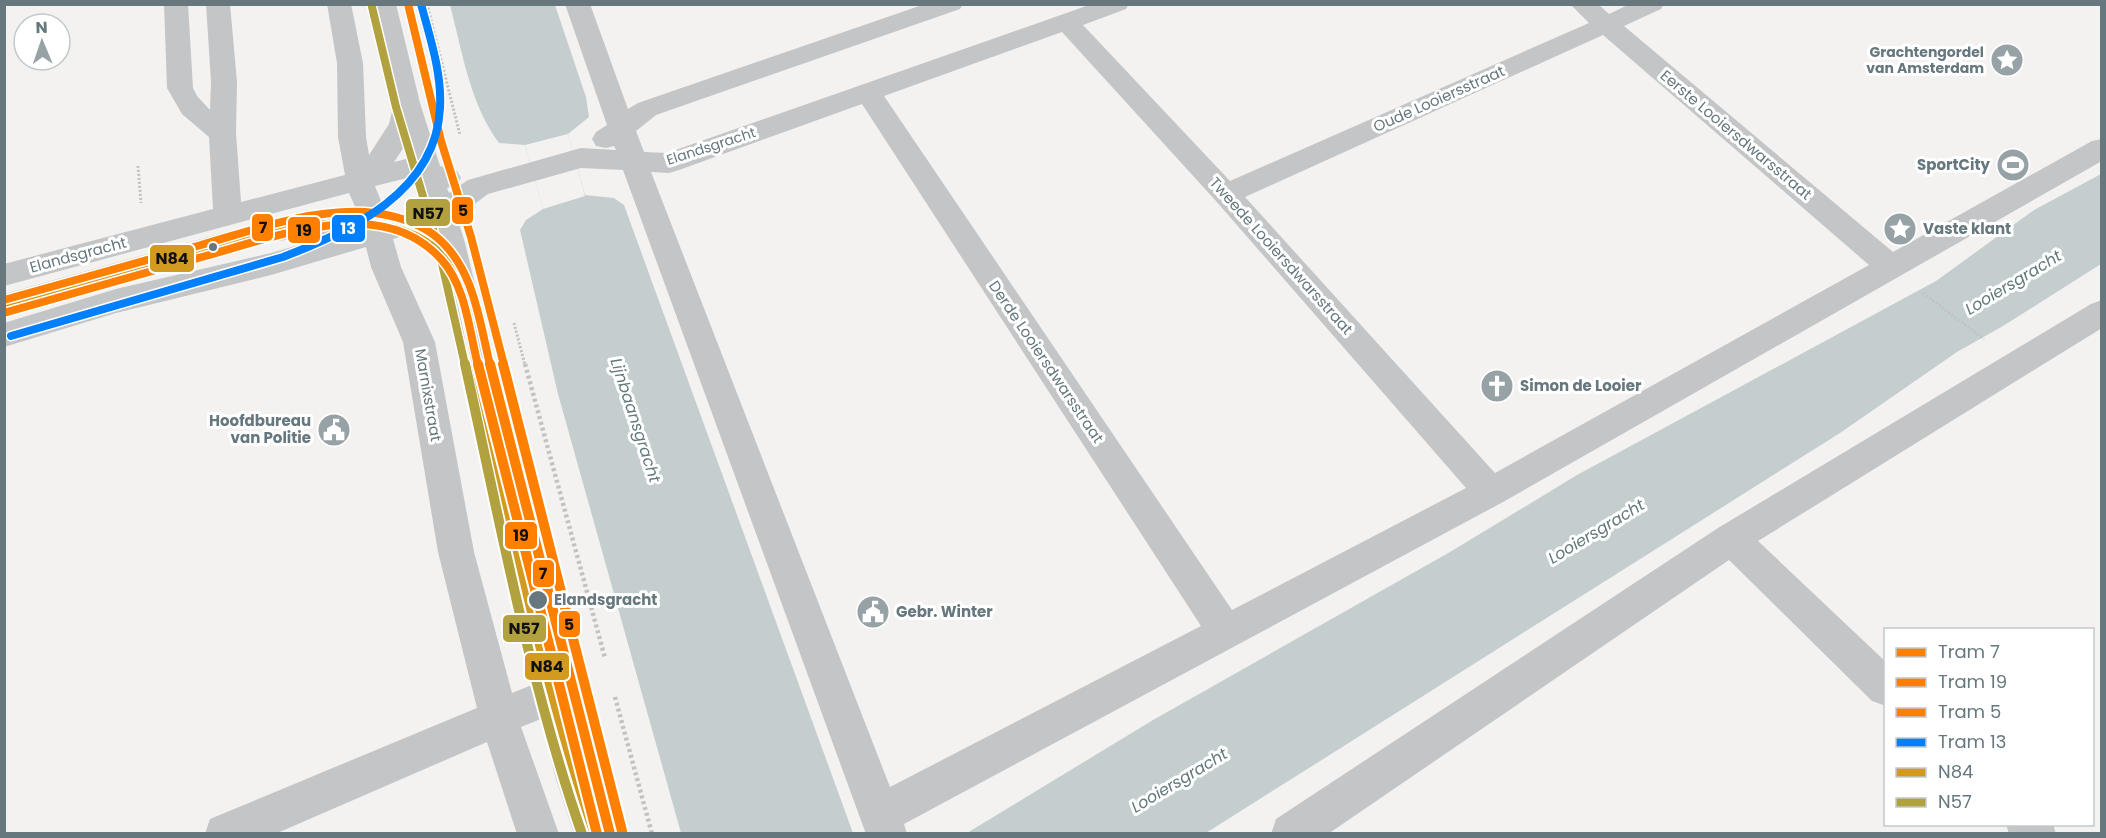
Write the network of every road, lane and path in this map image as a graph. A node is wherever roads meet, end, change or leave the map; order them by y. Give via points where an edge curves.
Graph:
1 (176, 4) edge
2 (218, 4) edge
3 (339, 4) edge
4 (384, 4) edge
5 (427, 4) edge
6 (577, 4) edge
7 (951, 4) edge
8 (1117, 4) edge
9 (1582, 4) edge
10 (1653, 4) edge
11 (1067, 22) junction
12 (1605, 24) junction
13 (868, 93) junction
14 (407, 103) junction
15 (622, 127) junction
16 (222, 133) junction
17 (2102, 148) edge
18 (581, 158) junction
19 (634, 162) junction
20 (138, 166) dead end
21 (429, 174) junction
22 (361, 181) junction
23 (478, 187) junction
24 (1226, 194) junction
25 (141, 210) dead end
26 (442, 213) junction
27 (228, 214) junction
28 (381, 228) junction
29 (269, 231) junction
30 (1890, 266) junction
31 (455, 273) junction
32 (4, 275) edge
33 (1916, 288) dead end
34 (4, 306) edge
35 (2102, 312) edge
36 (513, 320) dead end
37 (4, 335) edge
38 (1990, 344) dead end
39 (1491, 492) junction
40 (1731, 539) junction
41 (1225, 631) junction
42 (606, 663) dead end
43 (612, 685) dead end
44 (1884, 686) edge
45 (563, 691) junction
46 (499, 719) junction
47 (883, 824) edge
48 (225, 834) edge
49 (538, 834) edge
50 (595, 834) edge
51 (652, 834) edge
52 (1291, 834) edge

1 - 16 street via 184,100
2 - 16 street via 224,82
3 - 22 street, Marnixstraat via 350,63 352,137
4 - 14 street
5 - 23 path via 462,141
6 - 15 street
7 - 15 street via 647,109
8 - 11 street, Elandsgracht
9 - 12 street, Eerste Looiersdwarsstraat
10 - 12 street, Oude Looiersstraat
11 - 13 street, Elandsgracht
11 - 24 street, Tweede Looiersdwarsstraat
12 - 24 street, Oude Looiersstraat
12 - 30 street, Eerste Looiersdwarsstraat
13 - 19 street, Elandsgracht via 669,163
13 - 41 street, Derde Looiersdwarsstraat
14 - 21 street
14 - 22 street, Elandsgracht via 401,127 379,163
15 - 18 street
15 - 19 street
16 - 27 street
17 - 30 street
18 - 19 street, Elandsgracht
18 - 23 street, Elandsgracht
19 - 47 street
20 - 25 path
21 - 22 street, Elandsgracht via 411,167
21 - 23 street, Elandsgracht
21 - 26 street
22 - 27 street, Elandsgracht
22 - 28 street, Marnixstraat
22 - 29 street, Elandsgracht via 330,202
23 - 26 street, Elandsgracht
24 - 39 street, Tweede Looiersdwarsstraat
26 - 28 street, Elandsgracht
26 - 31 street
27 - 32 street, Elandsgracht
28 - 29 street, Elandsgracht via 336,222
28 - 31 street, Elandsgracht via 437,248
28 - 37 street, Elandsgracht via 272,264 117,301
28 - 46 street, Marnixstraat via 386,267 419,342 456,552
29 - 34 street, Elandsgracht
30 - 39 street
31 - 45 street
33 - 38 path
35 - 40 street
36 - 42 path
39 - 41 street
40 - 44 street
40 - 52 street
41 - 47 street
43 - 51 path
45 - 46 street
45 - 50 street via 575,776
46 - 48 street
46 - 49 street, Marnixstraat

